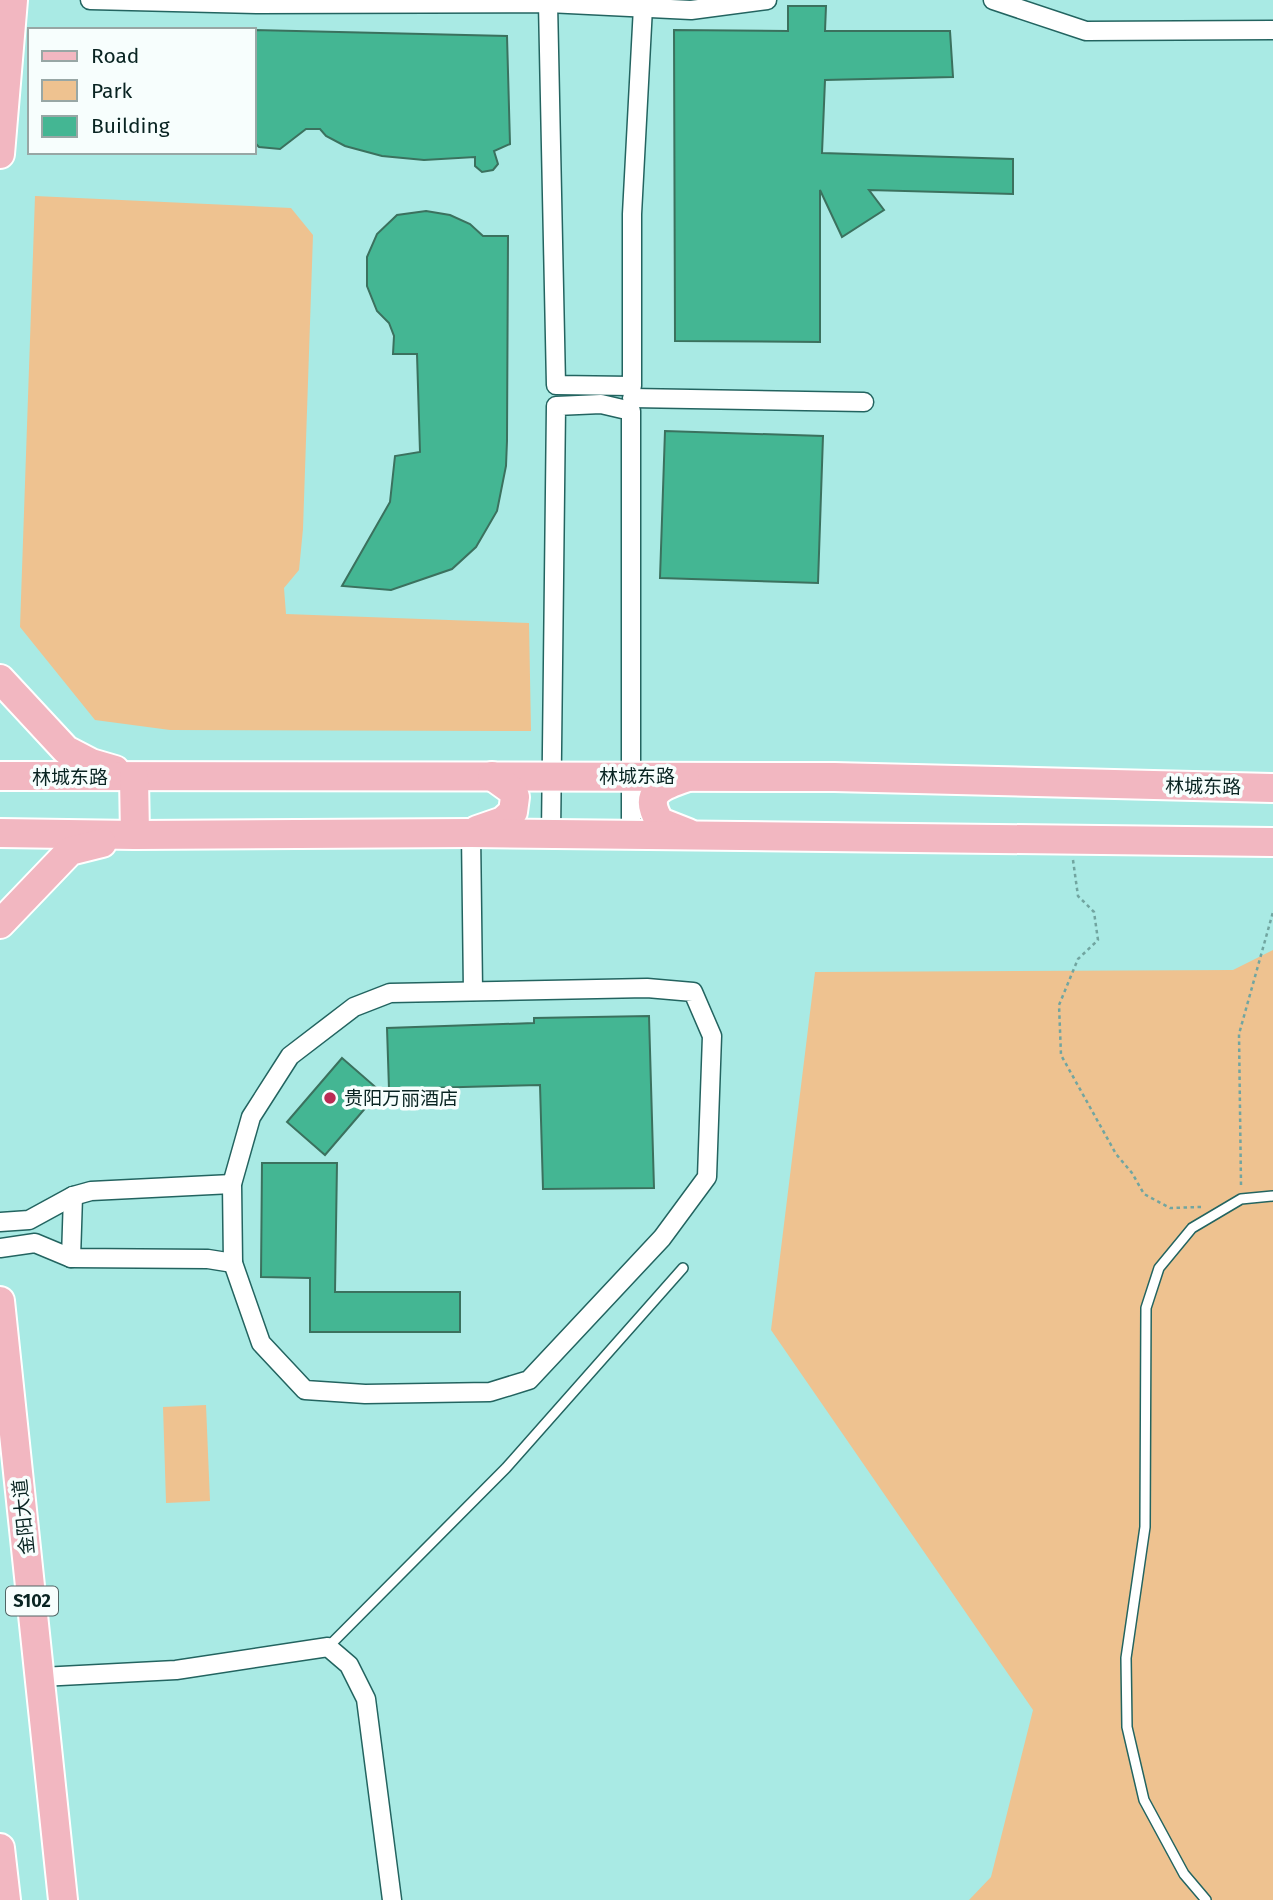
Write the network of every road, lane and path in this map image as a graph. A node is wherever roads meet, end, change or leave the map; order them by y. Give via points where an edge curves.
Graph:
1 (13, 0) edge
2 (90, 0) edge
3 (768, 0) edge
4 (993, 0) edge
5 (548, 3) junction
6 (643, 7) junction
7 (1273, 30) edge
8 (0, 154) edge
9 (556, 385) junction
10 (631, 398) junction
11 (864, 402) dead end
12 (556, 406) junction
13 (0, 679) edge
14 (0, 776) edge
15 (492, 776) junction
16 (550, 776) junction
17 (633, 776) junction
18 (134, 777) junction
19 (687, 777) junction
20 (1273, 788) edge
21 (0, 832) edge
22 (471, 833) junction
23 (135, 835) junction
24 (551, 835) junction
25 (631, 835) junction
26 (694, 836) junction
27 (1071, 840) junction
28 (1273, 842) edge
29 (1273, 912) edge
30 (0, 924) edge
31 (473, 991) junction
32 (232, 1184) junction
33 (73, 1196) junction
34 (1273, 1196) edge
35 (1241, 1199) junction
36 (1229, 1206) junction
37 (0, 1222) edge
38 (0, 1248) edge
39 (71, 1258) junction
40 (233, 1263) junction
41 (683, 1268) dead end
42 (0, 1301) edge
43 (328, 1647) junction
44 (41, 1677) junction
45 (63, 1900) edge
46 (392, 1900) edge
47 (1206, 1900) edge

1 - 8 main road
2 - 5 street
3 - 6 street via 691,10
4 - 7 street via 1086,31
5 - 6 street
5 - 9 street
6 - 10 street via 632,214
9 - 10 street
9 - 12 street
10 - 11 street
10 - 12 street
10 - 17 street
12 - 16 street
13 - 18 main road via 66,750
14 - 18 main road, 林城东路
15 - 16 main road, 林城东路
15 - 18 main road, 林城东路
15 - 22 main road via 513,791 513,812 503,821
16 - 17 main road, 林城东路
16 - 24 street
17 - 19 main road, 林城东路
17 - 25 street
18 - 23 main road
19 - 20 main road, 林城东路
19 - 26 main road via 661,786 652,804 660,822
21 - 23 main road
22 - 23 main road
22 - 24 main road
22 - 31 street
23 - 30 main road via 70,851
24 - 25 main road
25 - 26 main road
26 - 27 main road
27 - 28 main road
27 - 36 path via 1074,884 1078,896 1094,912 1098,940 1078,959 1059,1005 1061,1055 1144,1195 1170,1208
29 - 35 path via 1239,1034
31 - 32 street via 390,993 354,1007 290,1056 251,1117
31 - 40 street via 647,988 693,992 712,1037 707,1177 662,1238 529,1380 490,1392 305,1390 261,1343
32 - 33 street via 91,1191
32 - 40 street
33 - 37 street via 29,1220
33 - 39 street
34 - 35 lane
35 - 36 lane
36 - 47 lane via 1192,1228 1159,1268 1146,1308 1145,1527 1126,1658 1127,1727 1144,1800 1184,1874
38 - 39 street via 34,1243
39 - 40 street
41 - 43 lane via 506,1468
42 - 44 main road, 金阳大道 / S102
43 - 44 street via 176,1670
43 - 46 street via 349,1665 366,1699
44 - 45 main road, 金阳大道 / S102

